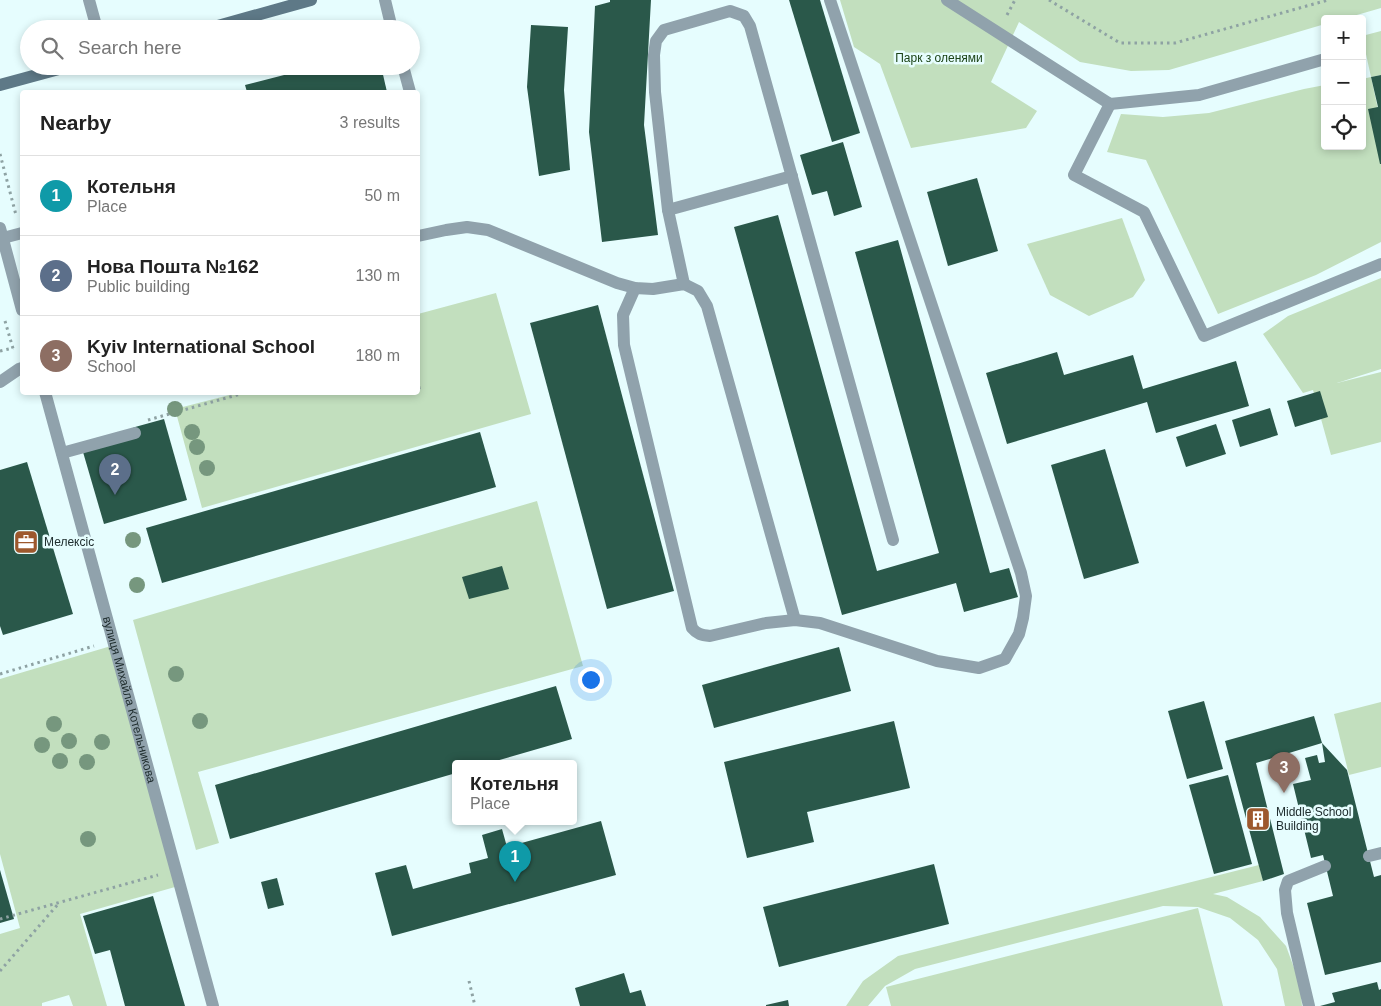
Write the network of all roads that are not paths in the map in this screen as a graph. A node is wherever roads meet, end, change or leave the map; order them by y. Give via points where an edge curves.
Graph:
1 (89, 0) edge
2 (311, 0) edge
3 (385, 0) edge
4 (830, 0) edge
5 (948, 0) edge
6 (94, 20) edge
7 (239, 20) edge
8 (390, 20) edge
9 (1322, 60) edge
10 (37, 75) edge
11 (405, 75) edge
12 (0, 85) edge
13 (409, 90) edge
14 (1110, 104) junction
15 (792, 176) junction
16 (668, 210) junction
17 (1, 233) edge
18 (20, 233) edge
19 (420, 236) edge
20 (1381, 264) edge
21 (684, 284) junction
22 (636, 288) junction
23 (20, 303) edge
24 (20, 370) edge
25 (0, 382) edge
26 (46, 395) edge
27 (135, 433) dead end
28 (62, 453) junction
29 (893, 540) dead end
30 (795, 620) junction
31 (1326, 866) dead end
32 (213, 1006) edge
33 (1309, 1006) edge

1 - 6 street
2 - 7 main road
3 - 8 street
4 - 30 street via 1026,596 1019,634 1004,659 979,668 937,661 820,623
5 - 14 street
9 - 14 street via 1199,95
10 - 12 main road
11 - 13 street
14 - 20 street via 1074,175 1144,212 1204,336
15 - 16 street
15 - 16 street via 750,26 744,16 730,11 664,30 656,41 655,92
15 - 29 street
16 - 21 street
17 - 18 street
17 - 23 street
19 - 22 street via 467,227 488,230
21 - 22 street
21 - 30 street via 698,291 707,306
22 - 30 street via 623,315 624,345 692,628 701,635 710,636
24 - 25 street
26 - 28 street, вулиця Михайла Котельникова
27 - 28 street
28 - 32 street, вулиця Михайла Котельникова
31 - 33 street via 1288,881 1285,890

